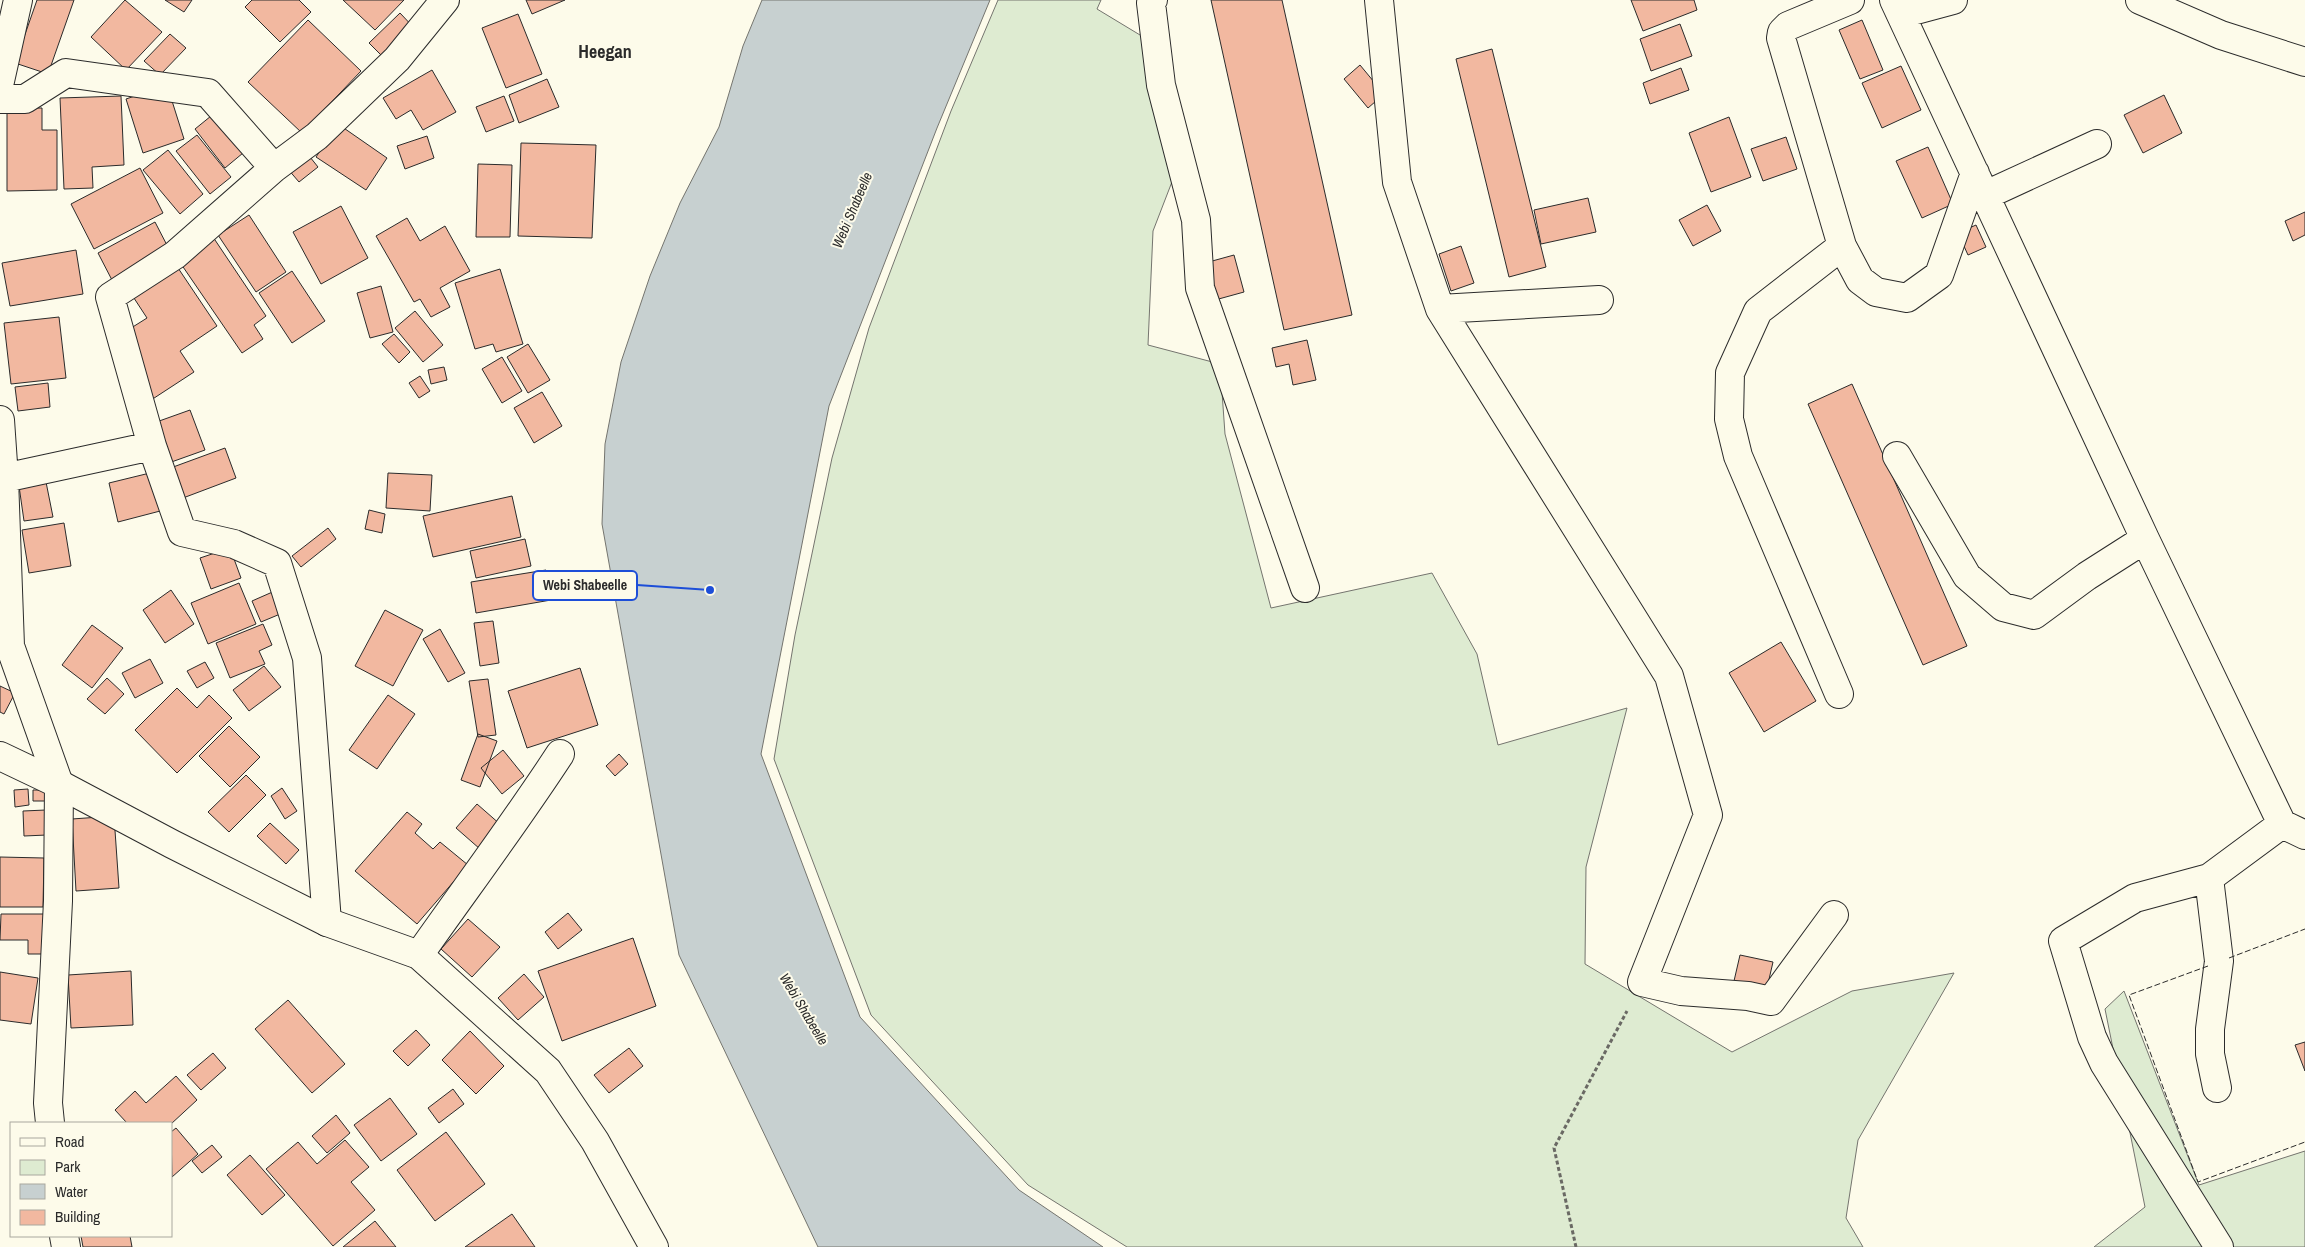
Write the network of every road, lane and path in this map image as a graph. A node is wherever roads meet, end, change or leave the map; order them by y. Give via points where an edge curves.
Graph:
1 (18, 0) edge
2 (444, 0) edge
3 (1152, 0) edge
4 (1379, 0) edge
5 (1850, 0) edge
6 (1953, 0) edge
7 (2140, 0) edge
8 (1898, 7) edge
9 (2305, 62) edge
10 (0, 81) edge
11 (0, 99) edge
12 (2097, 144) dead end
13 (274, 168) junction
14 (1980, 184) junction
15 (1842, 246) junction
16 (1599, 300) dead end
17 (1440, 308) junction
18 (0, 420) edge
19 (152, 446) junction
20 (1897, 456) dead end
21 (4, 478) junction
22 (2145, 539) junction
23 (1305, 588) dead end
24 (1839, 694) dead end
25 (560, 754) dead end
26 (0, 756) edge
27 (59, 784) junction
28 (2294, 829) edge
29 (2208, 878) junction
30 (1834, 915) dead end
31 (327, 922) junction
32 (420, 955) junction
33 (1642, 982) junction
34 (2217, 1088) dead end
35 (50, 1122) edge
36 (654, 1247) edge
37 (1576, 1247) edge
38 (2219, 1247) edge

1 - 10 street
2 - 13 street via 397,59 317,136
3 - 23 street via 1161,85 1196,220 1200,288
4 - 17 street via 1397,182
5 - 15 street via 1788,26 1780,38
6 - 8 street
7 - 9 street via 2221,35
8 - 14 street
11 - 13 street via 25,98 66,73 208,93
12 - 14 street
13 - 19 street via 175,255 110,297
14 - 15 street via 1939,275 1907,298 1876,292 1860,280
14 - 22 street
15 - 24 street via 1758,311 1730,373 1729,419 1738,456
16 - 17 street
17 - 33 street via 1669,676 1708,815
18 - 21 street
19 - 21 street
19 - 31 street via 182,532 234,544 276,563 307,658
20 - 22 street via 1967,576 2003,607 2034,616 2087,576
21 - 27 street via 10,646
22 - 28 street
25 - 32 street
26 - 27 street
27 - 31 street
27 - 35 street
28 - 29 street
29 - 34 street via 2219,961 2210,1029 2210,1054
29 - 38 street via 2135,898 2063,941 2092,1037 2104,1063
30 - 33 street via 1771,1001 1680,991
31 - 32 street
32 - 36 street via 548,1071 595,1141
33 - 37 path via 1554,1148

